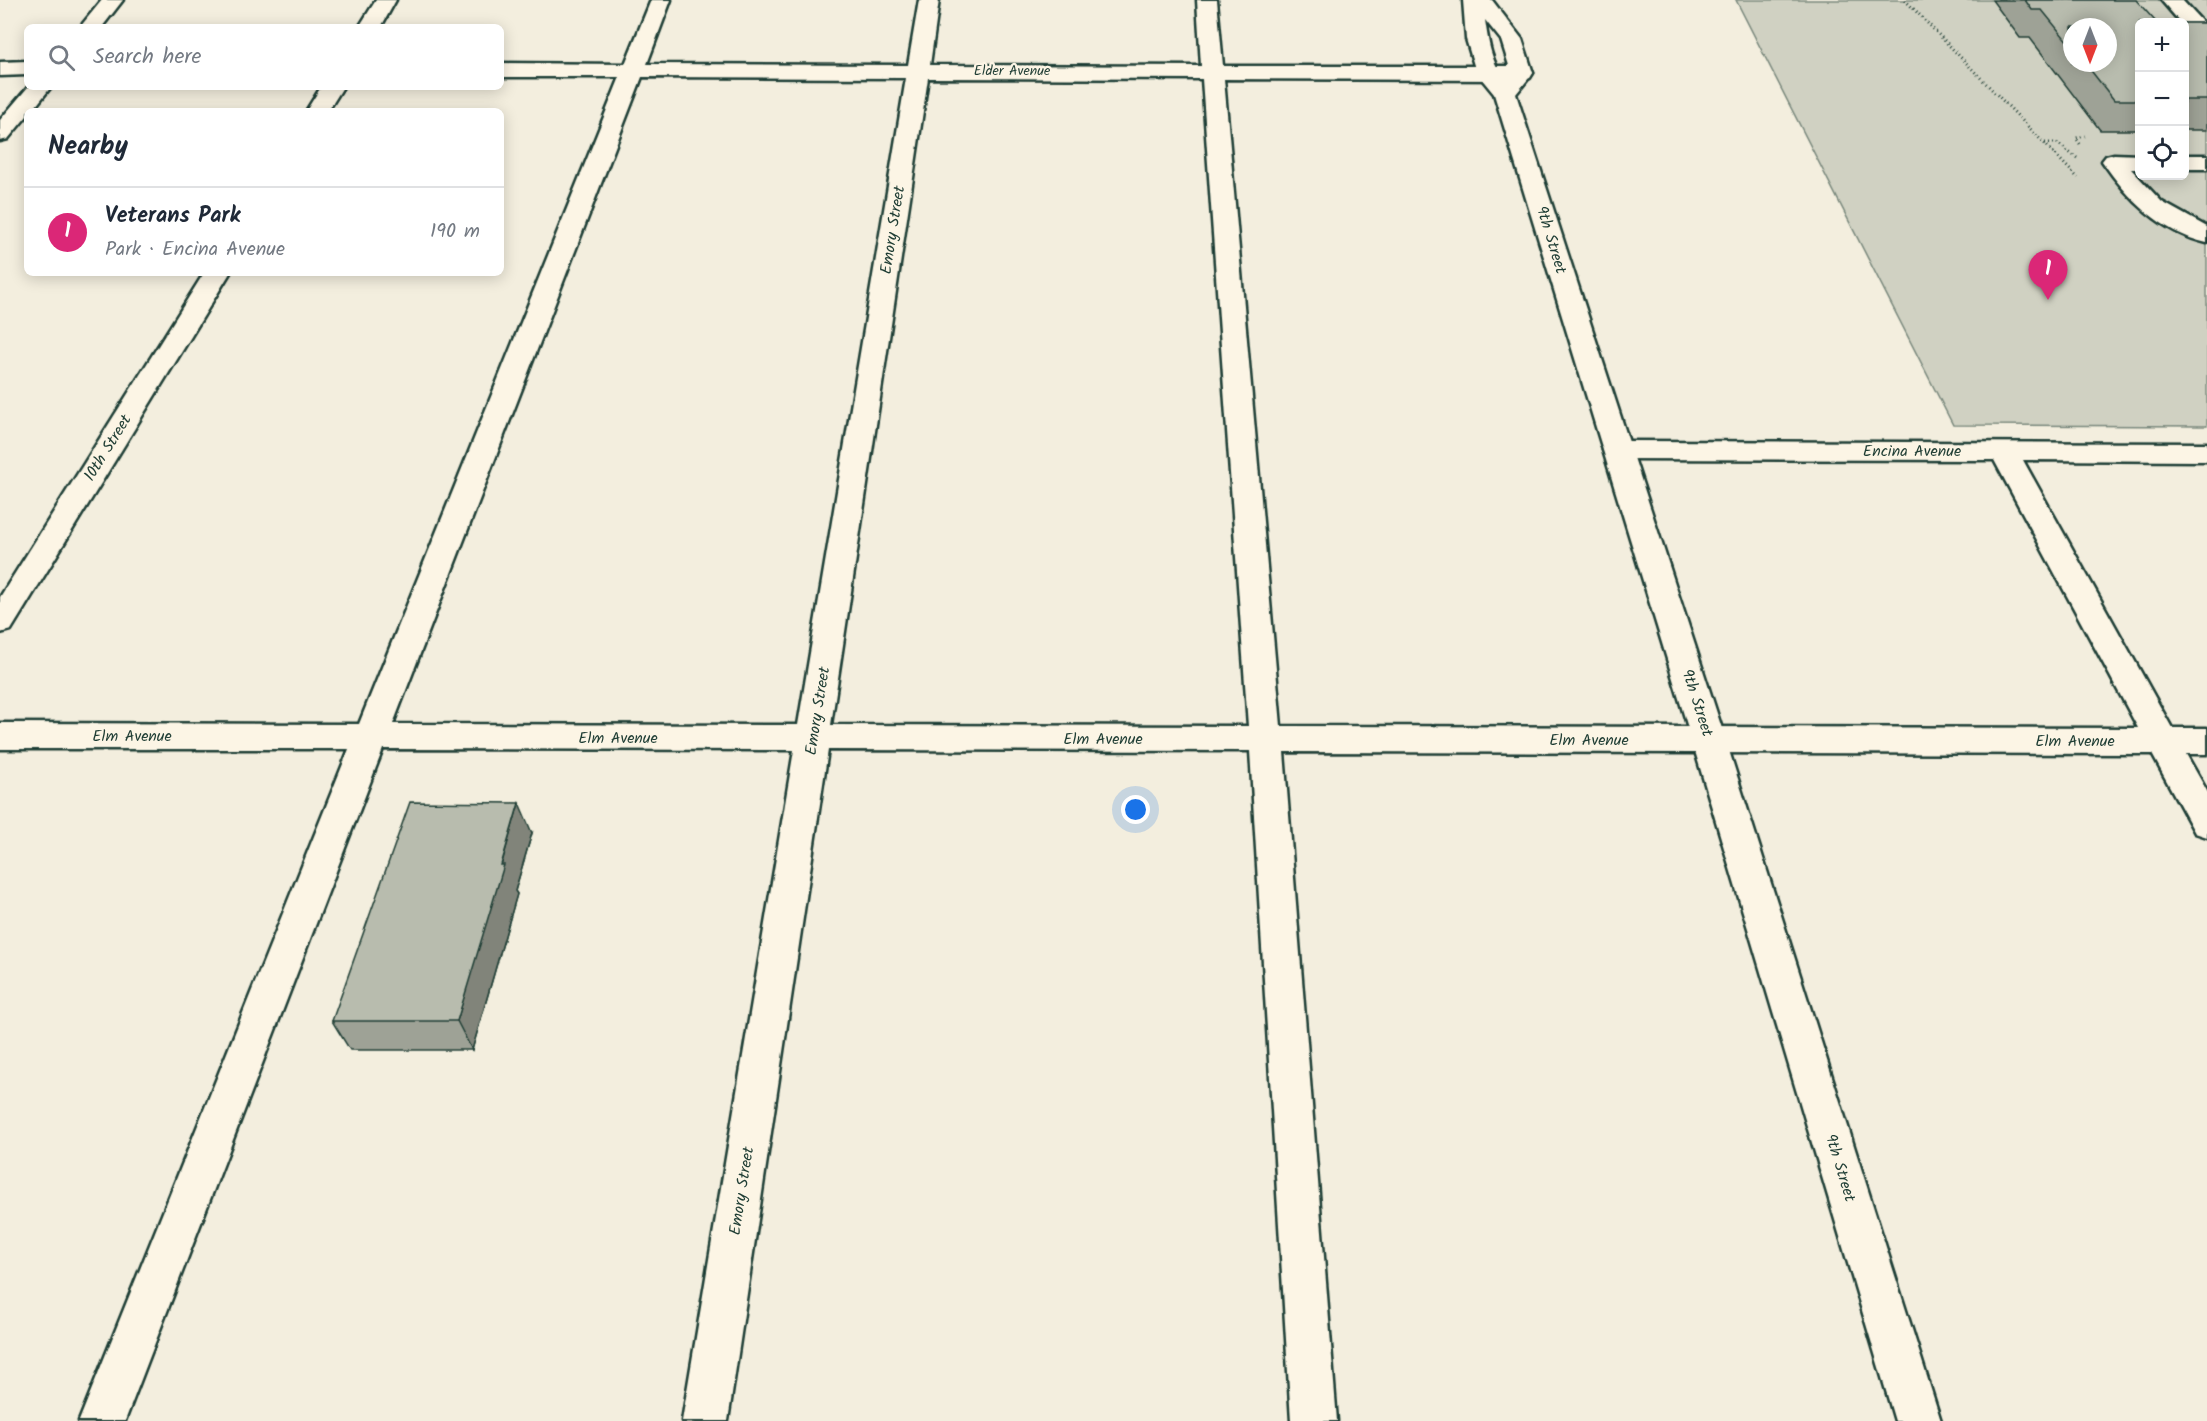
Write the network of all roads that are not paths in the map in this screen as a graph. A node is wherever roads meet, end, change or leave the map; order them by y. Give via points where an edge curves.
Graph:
1 (113, 0) edge
2 (386, 0) edge
3 (661, 0) edge
4 (929, 0) edge
5 (1207, 0) edge
6 (1473, 0) edge
7 (1481, 0) edge
8 (2171, 0) edge
9 (93, 24) edge
10 (372, 24) edge
11 (2207, 40) edge
12 (24, 68) edge
13 (0, 69) edge
14 (504, 70) edge
15 (635, 70) junction
16 (918, 71) junction
17 (1213, 71) junction
18 (1487, 72) junction
19 (1514, 83) junction
20 (37, 90) edge
21 (330, 90) edge
22 (319, 108) edge
23 (0, 134) edge
24 (2135, 162) edge
25 (2189, 162) edge
26 (2207, 162) edge
27 (2207, 236) edge
28 (215, 276) edge
29 (1617, 450) junction
30 (2003, 452) junction
31 (2207, 453) edge
32 (0, 622) edge
33 (0, 736) edge
34 (372, 737) junction
35 (814, 739) junction
36 (1265, 740) junction
37 (1709, 741) junction
38 (2163, 741) junction
39 (2207, 741) edge
40 (2207, 823) edge
41 (102, 1421) edge
42 (705, 1421) edge
43 (1314, 1421) edge
44 (1918, 1421) edge

1 - 9 street
2 - 10 street
3 - 15 street
4 - 16 street, Emory Street
5 - 17 street
6 - 18 street via 1477,39
7 - 19 street, 9th Street via 1511,39
8 - 11 street
12 - 13 street
14 - 15 street, Elder Avenue
15 - 16 street, Elder Avenue
15 - 34 street
16 - 17 street, Elder Avenue
16 - 35 street, Emory Street
17 - 18 street, Elder Avenue
17 - 36 street
18 - 19 street, Elder Avenue
19 - 29 street, 9th Street
20 - 23 street
21 - 22 street
24 - 27 street via 2114,161 2131,188 2170,220
25 - 26 street
28 - 32 street, 10th Street
29 - 30 street, Encina Avenue
29 - 37 street, 9th Street
30 - 31 street, Encina Avenue
30 - 38 street
33 - 34 street, Elm Avenue
34 - 35 street, Elm Avenue
34 - 41 street
35 - 36 street, Elm Avenue
35 - 42 street, Emory Street
36 - 37 street, Elm Avenue
36 - 43 street
37 - 38 street, Elm Avenue
37 - 44 street, 9th Street
38 - 39 street, Elm Avenue
38 - 40 street

